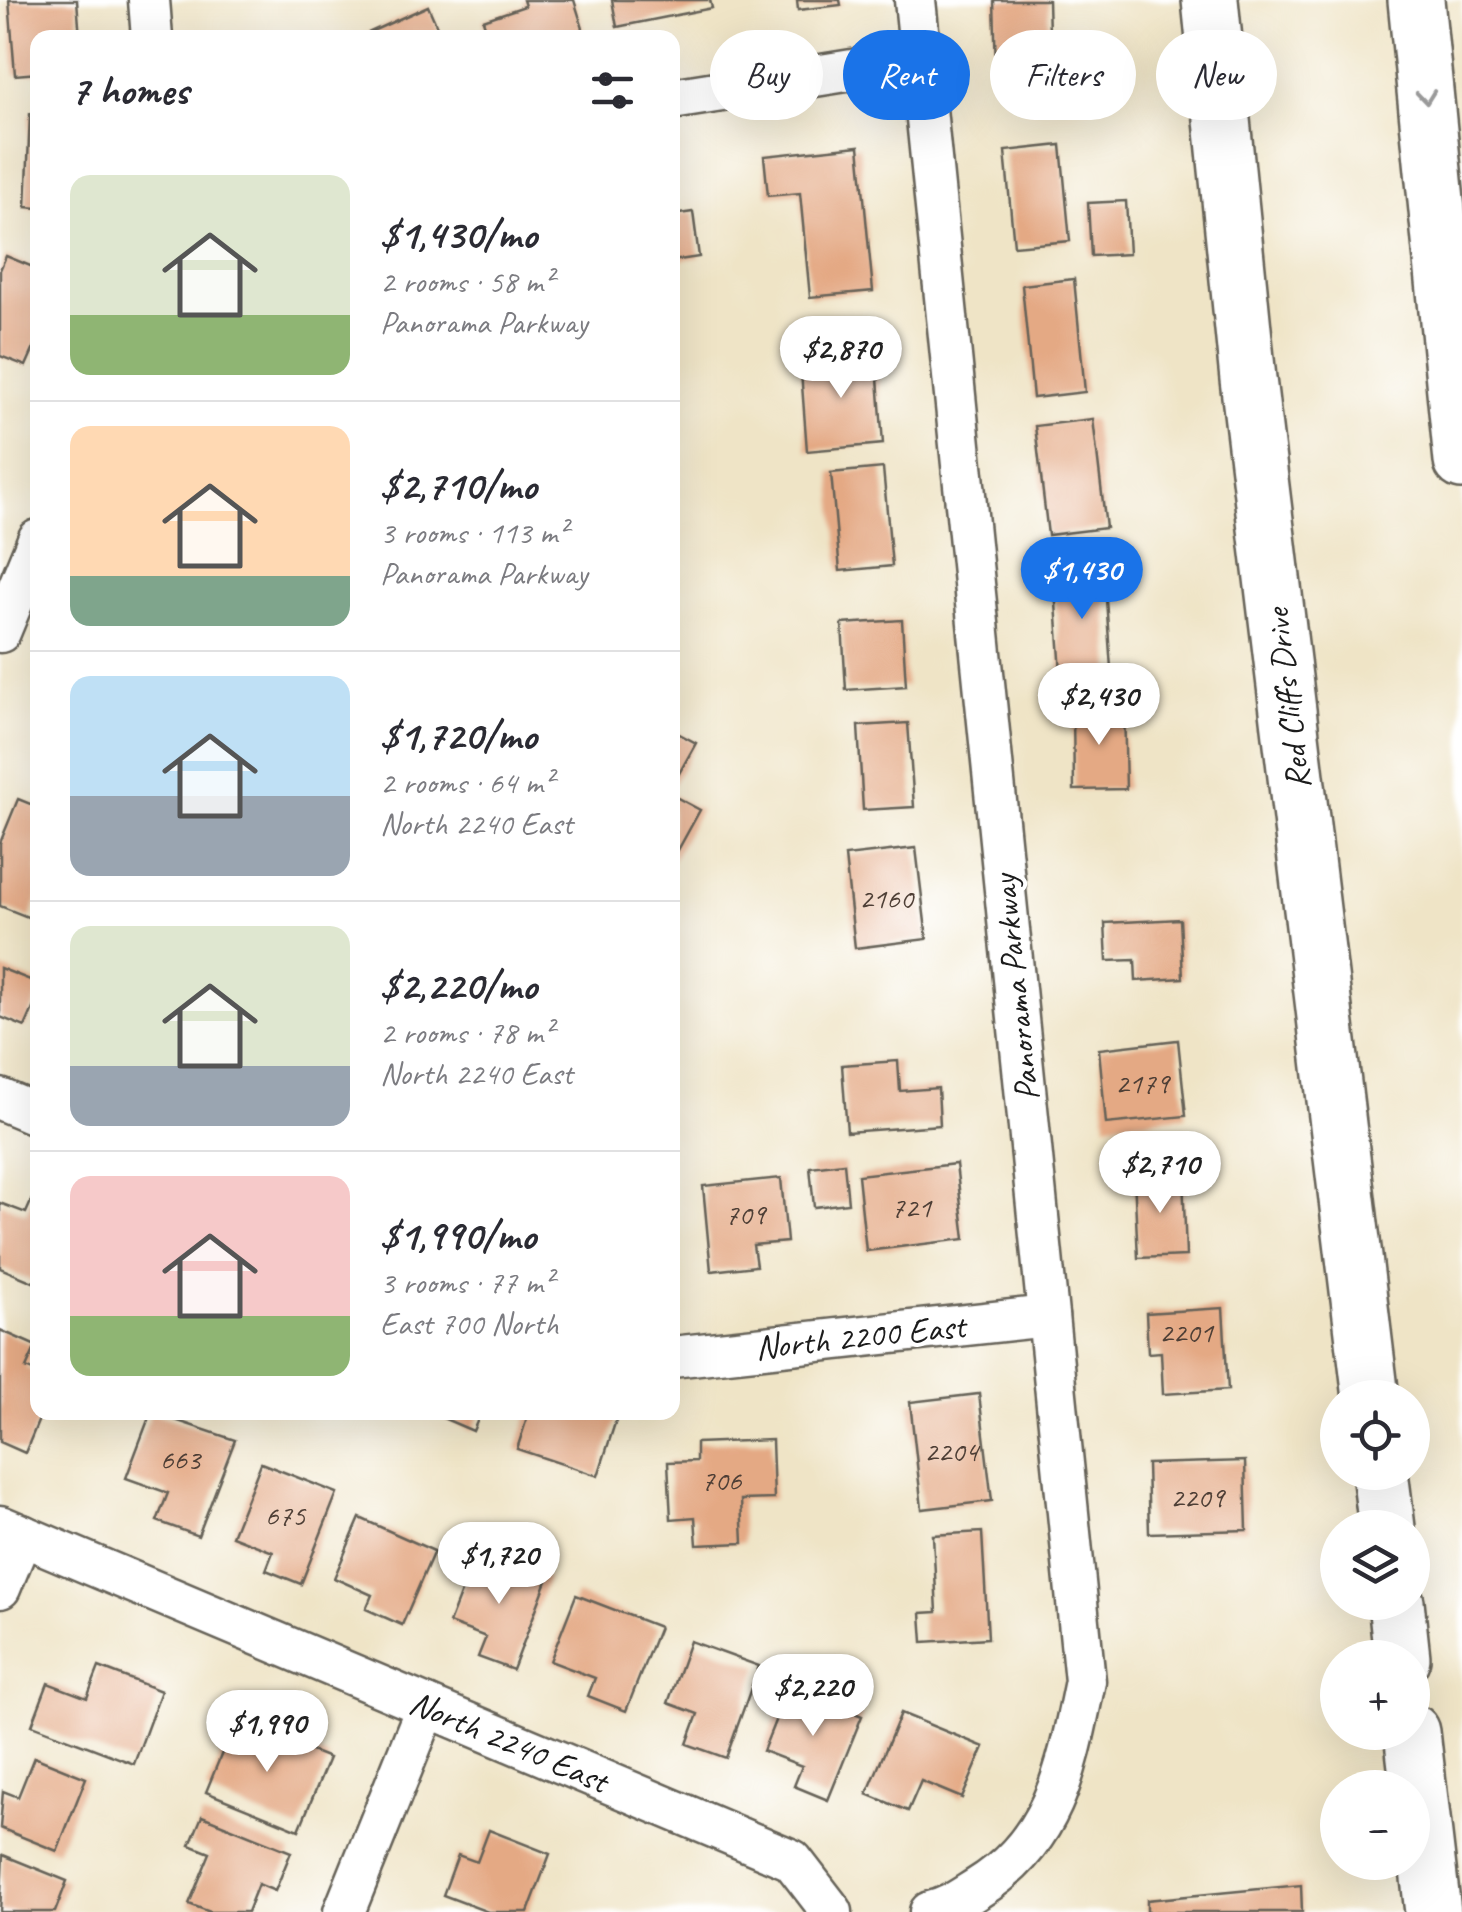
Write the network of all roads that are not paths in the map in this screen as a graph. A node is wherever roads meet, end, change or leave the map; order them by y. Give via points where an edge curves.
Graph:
1 (149, 0) edge
2 (916, 0) edge
3 (1210, 0) edge
4 (1416, 0) edge
5 (151, 30) edge
6 (919, 30) edge
7 (843, 71) edge
8 (680, 97) edge
9 (928, 120) edge
10 (1462, 461) edge
11 (30, 559) edge
12 (0, 632) edge
13 (0, 1100) edge
14 (30, 1111) edge
15 (1048, 1316) junction
16 (680, 1356) edge
17 (1369, 1380) edge
18 (11, 1530) edge
19 (0, 1588) edge
20 (427, 1706) junction
21 (1414, 1750) edge
22 (344, 1912) edge
23 (832, 1912) edge
24 (930, 1912) edge
25 (1433, 1912) edge

1 - 5 street
2 - 6 street, Panorama Parkway
3 - 17 main road, Red Cliffs Drive via 1248,380
4 -> 10 main road
7 - 8 street
9 - 15 street, Panorama Parkway
11 - 12 street
13 - 14 street
15 - 16 street, North 2200 East
15 - 24 street, Panorama Parkway via 1085,1681 1066,1775 1026,1851 990,1881
18 - 19 street
18 - 20 street, North 2240 East
20 - 22 street
20 - 23 street, North 2240 East via 792,1860
21 - 25 main road

